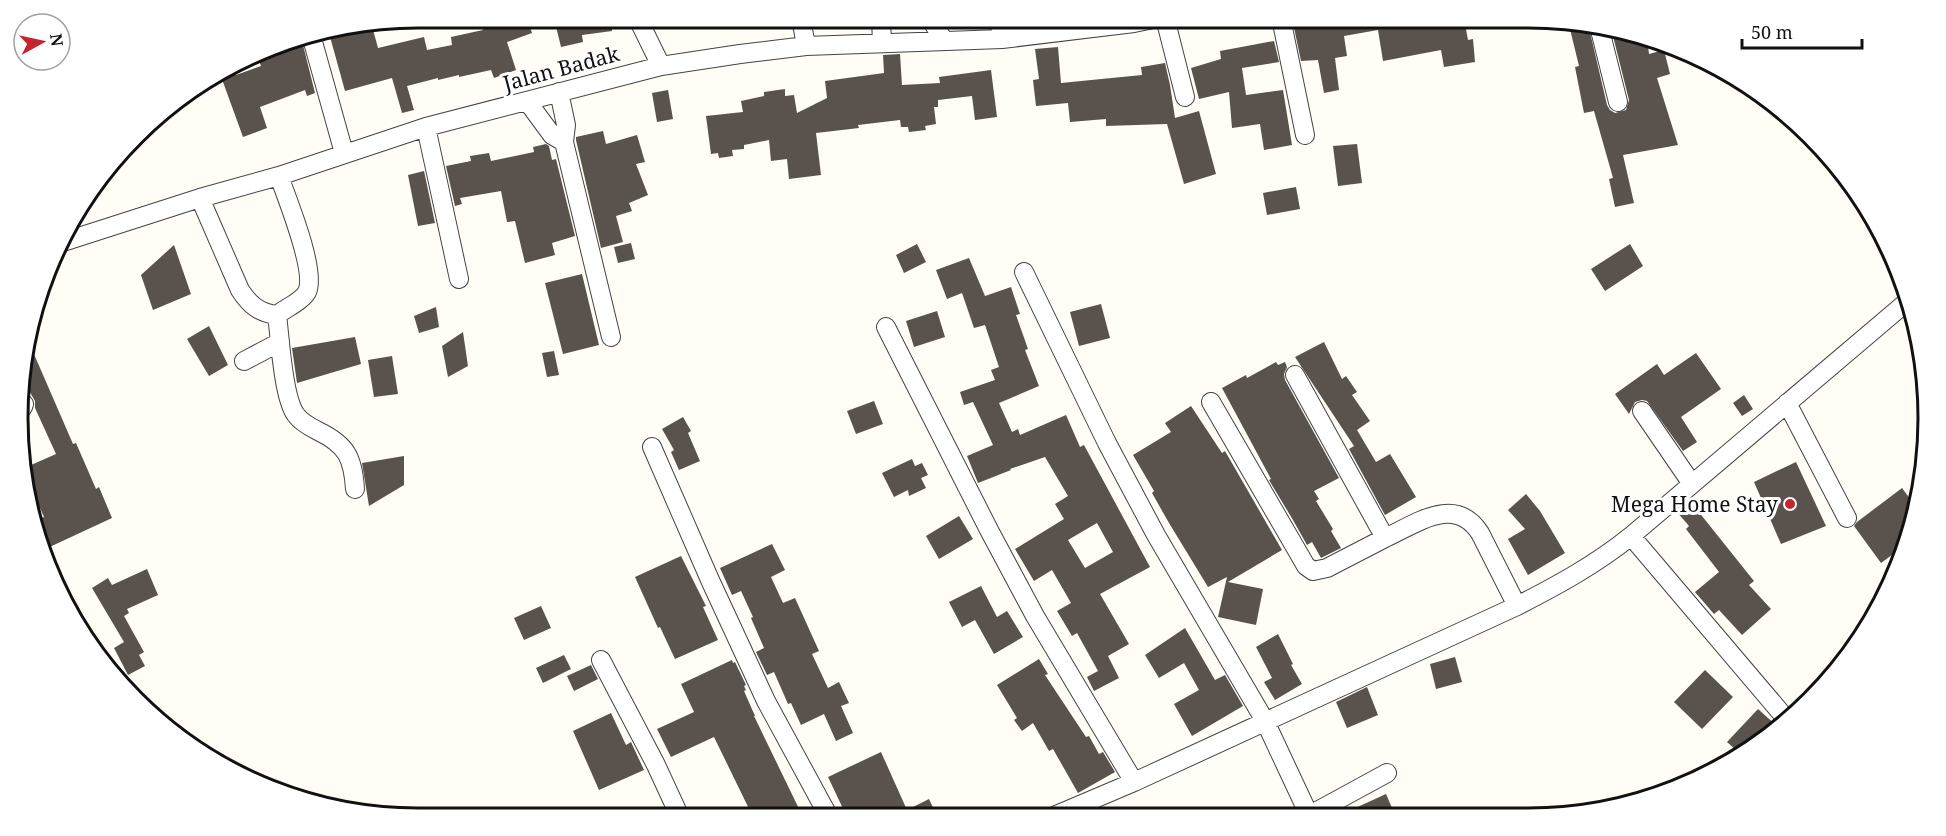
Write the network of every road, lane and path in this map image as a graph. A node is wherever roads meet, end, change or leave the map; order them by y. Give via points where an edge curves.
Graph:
1 (642, 28) edge
2 (803, 28) edge
3 (881, 28) edge
4 (936, 28) edge
5 (1000, 28) edge
6 (1093, 28) edge
7 (1168, 28) edge
8 (1283, 28) edge
9 (1601, 36) edge
10 (1002, 39) junction
11 (944, 41) junction
12 (313, 43) edge
13 (882, 43) junction
14 (806, 46) junction
15 (661, 66) junction
16 (559, 92) junction
17 (1185, 97) dead end
18 (527, 101) junction
19 (1618, 102) dead end
20 (426, 127) junction
21 (1305, 135) dead end
22 (564, 142) junction
23 (344, 153) junction
24 (279, 176) junction
25 (200, 198) junction
26 (73, 239) edge
27 (1024, 272) dead end
28 (459, 279) dead end
29 (1901, 307) edge
30 (278, 315) junction
31 (886, 327) dead end
32 (611, 338) dead end
33 (280, 342) junction
34 (244, 361) dead end
35 (1295, 375) dead end
36 (1212, 402) dead end
37 (1787, 403) junction
38 (1642, 411) dead end
39 (652, 447) dead end
40 (1692, 484) junction
41 (355, 489) dead end
42 (1847, 518) dead end
43 (1630, 536) junction
44 (1385, 538) junction
45 (1517, 606) junction
46 (601, 660) dead end
47 (1782, 714) edge
48 (1265, 721) junction
49 (1387, 773) dead end
50 (1134, 782) junction
51 (676, 808) edge
52 (824, 808) edge
53 (1073, 808) edge
54 (1306, 808) edge
55 (1322, 808) edge

1 - 15 street
2 - 14 street
3 - 13 street
4 - 11 street
5 - 10 street
6 - 10 street, Jalan Badak
7 - 17 street
8 - 21 street
9 - 19 street
10 - 11 street, Jalan Badak
11 - 13 street, Jalan Badak
12 - 23 street
13 - 14 street, Jalan Badak
14 - 15 street, Jalan Badak
15 - 16 street, Jalan Badak
16 - 18 street, Jalan Badak
16 - 22 street via 566,124
18 - 20 street, Jalan Badak
18 - 22 street via 552,135
20 - 23 street, Jalan Badak
20 - 28 street
22 - 32 street
23 - 24 street, Jalan Badak
24 - 25 street, Jalan Badak
24 - 30 street via 305,252 310,280 305,294
25 - 26 street, Jalan Badak
25 - 30 street via 244,296 266,314
27 - 48 street via 1156,535
29 - 37 street
30 - 33 street
31 - 50 street via 1035,616
33 - 34 street
33 - 41 street via 295,414 345,449 354,470
35 - 44 street
36 - 44 street via 1306,566 1313,571 1327,568
37 - 40 street
37 - 42 street
38 - 40 street
39 - 52 street via 766,701
40 - 43 street
43 - 45 street via 1604,558
43 - 47 street
44 - 45 street via 1436,515 1464,517 1480,533
45 - 48 street
46 - 51 street
48 - 50 street
48 - 54 street
49 - 55 street
50 - 53 street

